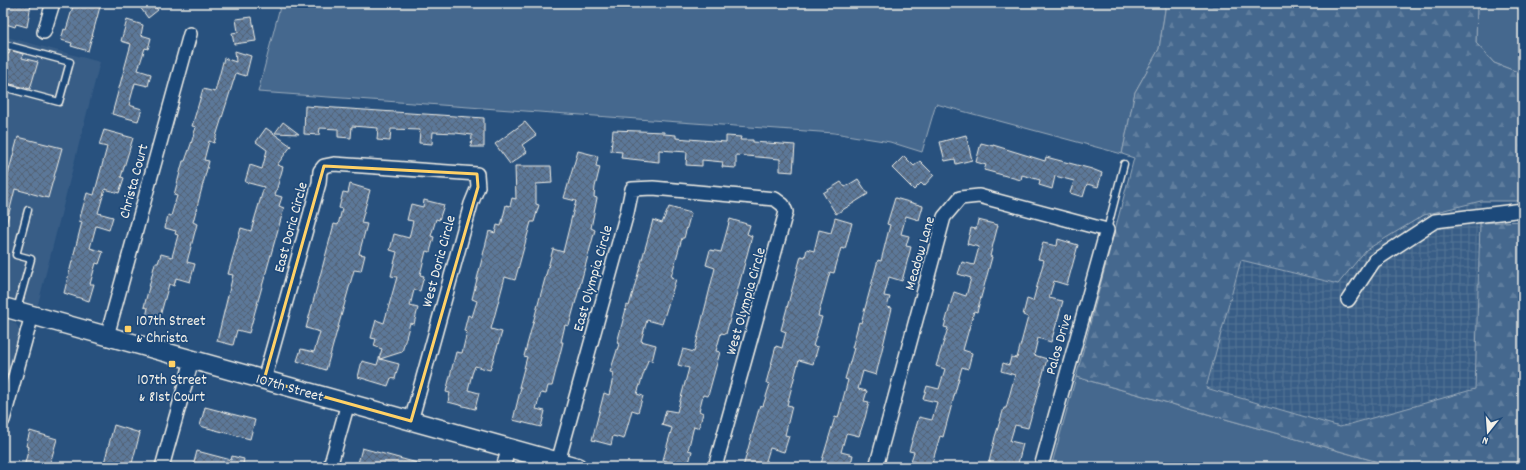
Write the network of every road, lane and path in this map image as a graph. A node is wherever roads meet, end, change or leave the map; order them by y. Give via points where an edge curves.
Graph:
1 (52, 3) edge
2 (44, 32) dead end
3 (190, 34) dead end
4 (3, 44) edge
5 (3, 87) edge
6 (1124, 164) dead end
7 (410, 169) joint
8 (721, 193) joint
9 (28, 210) dead end
10 (1523, 210) edge
11 (1107, 230) junction
12 (1348, 300) dead end
13 (17, 311) edge
14 (107, 336) junction
15 (192, 360) junction
16 (264, 380) junction
17 (348, 403) junction
18 (3, 420) edge
19 (411, 421) junction
20 (509, 448) junction
21 (558, 462) junction
22 (162, 467) edge
23 (330, 467) edge
24 (503, 467) edge
25 (577, 467) edge
26 (715, 467) edge
27 (876, 467) edge
28 (1041, 467) edge

1 - 2 street
3 - 14 street, Christa Court
4 - 5 lane via 70,62 59,102
6 - 11 lane
7 - 16 street, East Doric Circle via 334,164 324,166 320,171 319,183
7 - 19 street, West Doric Circle via 477,174 478,186
8 - 21 street, East Olympia Circle via 632,189
8 - 26 street, West Olympia Circle via 775,199 783,205 786,212
9 - 13 lane via 16,255 31,259
10 - 12 street via 1435,221 1374,261
11 - 27 street, Meadow Lane via 979,196 960,198 944,217
11 - 28 street, Palos Drive
13 - 14 street, 107th Street
13 - 18 street
14 - 15 street, 107th Street
15 - 16 street, 107th Street
15 - 22 street
16 - 17 street, 107th Street
17 - 19 street, 107th Street
17 - 23 street
19 - 20 street, 107th Street
20 - 21 street, 107th Street
20 - 24 street
21 - 25 street, 107th Street

